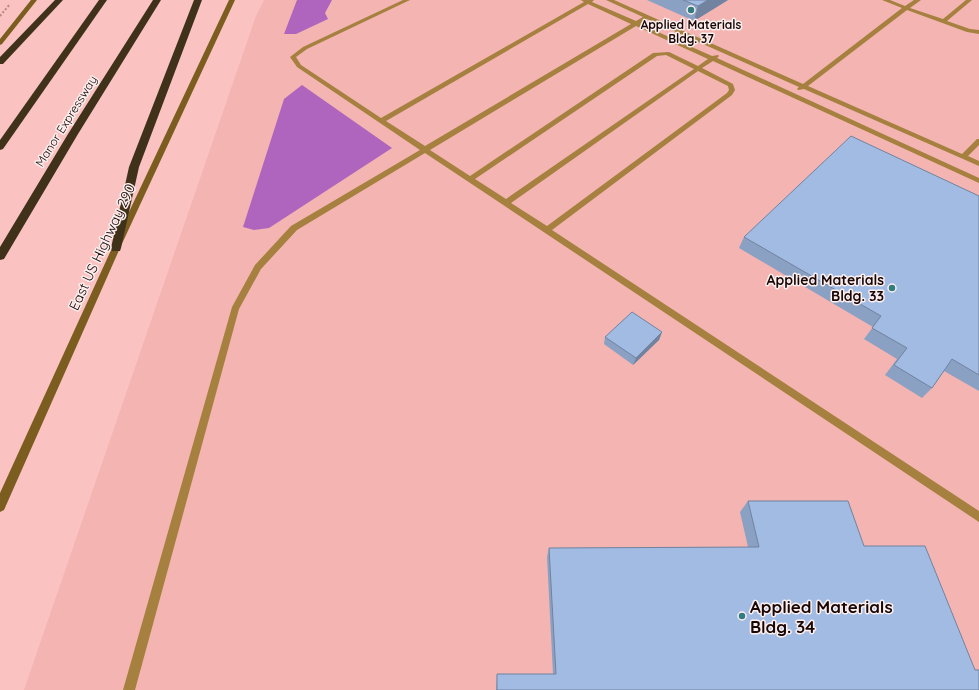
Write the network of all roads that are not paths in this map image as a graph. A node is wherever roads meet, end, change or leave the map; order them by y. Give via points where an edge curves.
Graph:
1 (34, 0) edge
2 (59, 0) edge
3 (102, 0) edge
4 (157, 0) edge
5 (198, 0) edge
6 (232, 0) edge
7 (407, 0) edge
8 (609, 0) edge
9 (884, 0) edge
10 (918, 0) edge
11 (969, 0) edge
12 (588, 1) edge
13 (906, 8) junction
14 (647, 16) junction
15 (943, 22) junction
16 (636, 24) junction
17 (979, 32) edge
18 (0, 43) edge
19 (724, 51) junction
20 (712, 57) junction
21 (0, 62) edge
22 (698, 68) junction
23 (803, 86) junction
24 (792, 94) junction
25 (382, 120) junction
26 (979, 141) edge
27 (0, 147) edge
28 (427, 150) junction
29 (963, 157) junction
30 (979, 164) edge
31 (470, 179) junction
32 (979, 181) edge
33 (506, 203) junction
34 (547, 230) junction
35 (116, 248) junction
36 (0, 256) edge
37 (0, 506) edge
38 (979, 517) edge
39 (129, 690) edge

1 - 18 main road
2 - 21 highway
3 - 27 highway
4 - 36 highway, Manor Expressway
5 - 35 highway via 134,167
6 - 35 main road, East US Highway 290
7 - 25 lane via 305,48 293,57 299,66
8 - 14 lane
9 - 13 lane
10 - 13 lane
11 - 15 lane
12 - 16 lane
12 - 25 lane
13 - 15 lane
13 - 23 lane
14 - 16 lane
14 - 19 lane
15 - 17 lane
16 - 20 lane
16 - 28 lane
19 - 20 lane
19 - 23 lane
20 - 22 lane
20 - 24 lane
22 - 31 lane via 667,53 655,54
22 - 33 lane
22 - 34 lane via 731,85 730,94
23 - 24 lane
23 - 29 lane
24 - 32 lane
25 - 28 lane
26 - 29 lane
28 - 31 lane
28 - 39 lane via 294,228 258,267 235,309
29 - 30 lane
31 - 33 lane
33 - 34 lane
34 - 38 lane
35 - 37 main road, East US Highway 290

